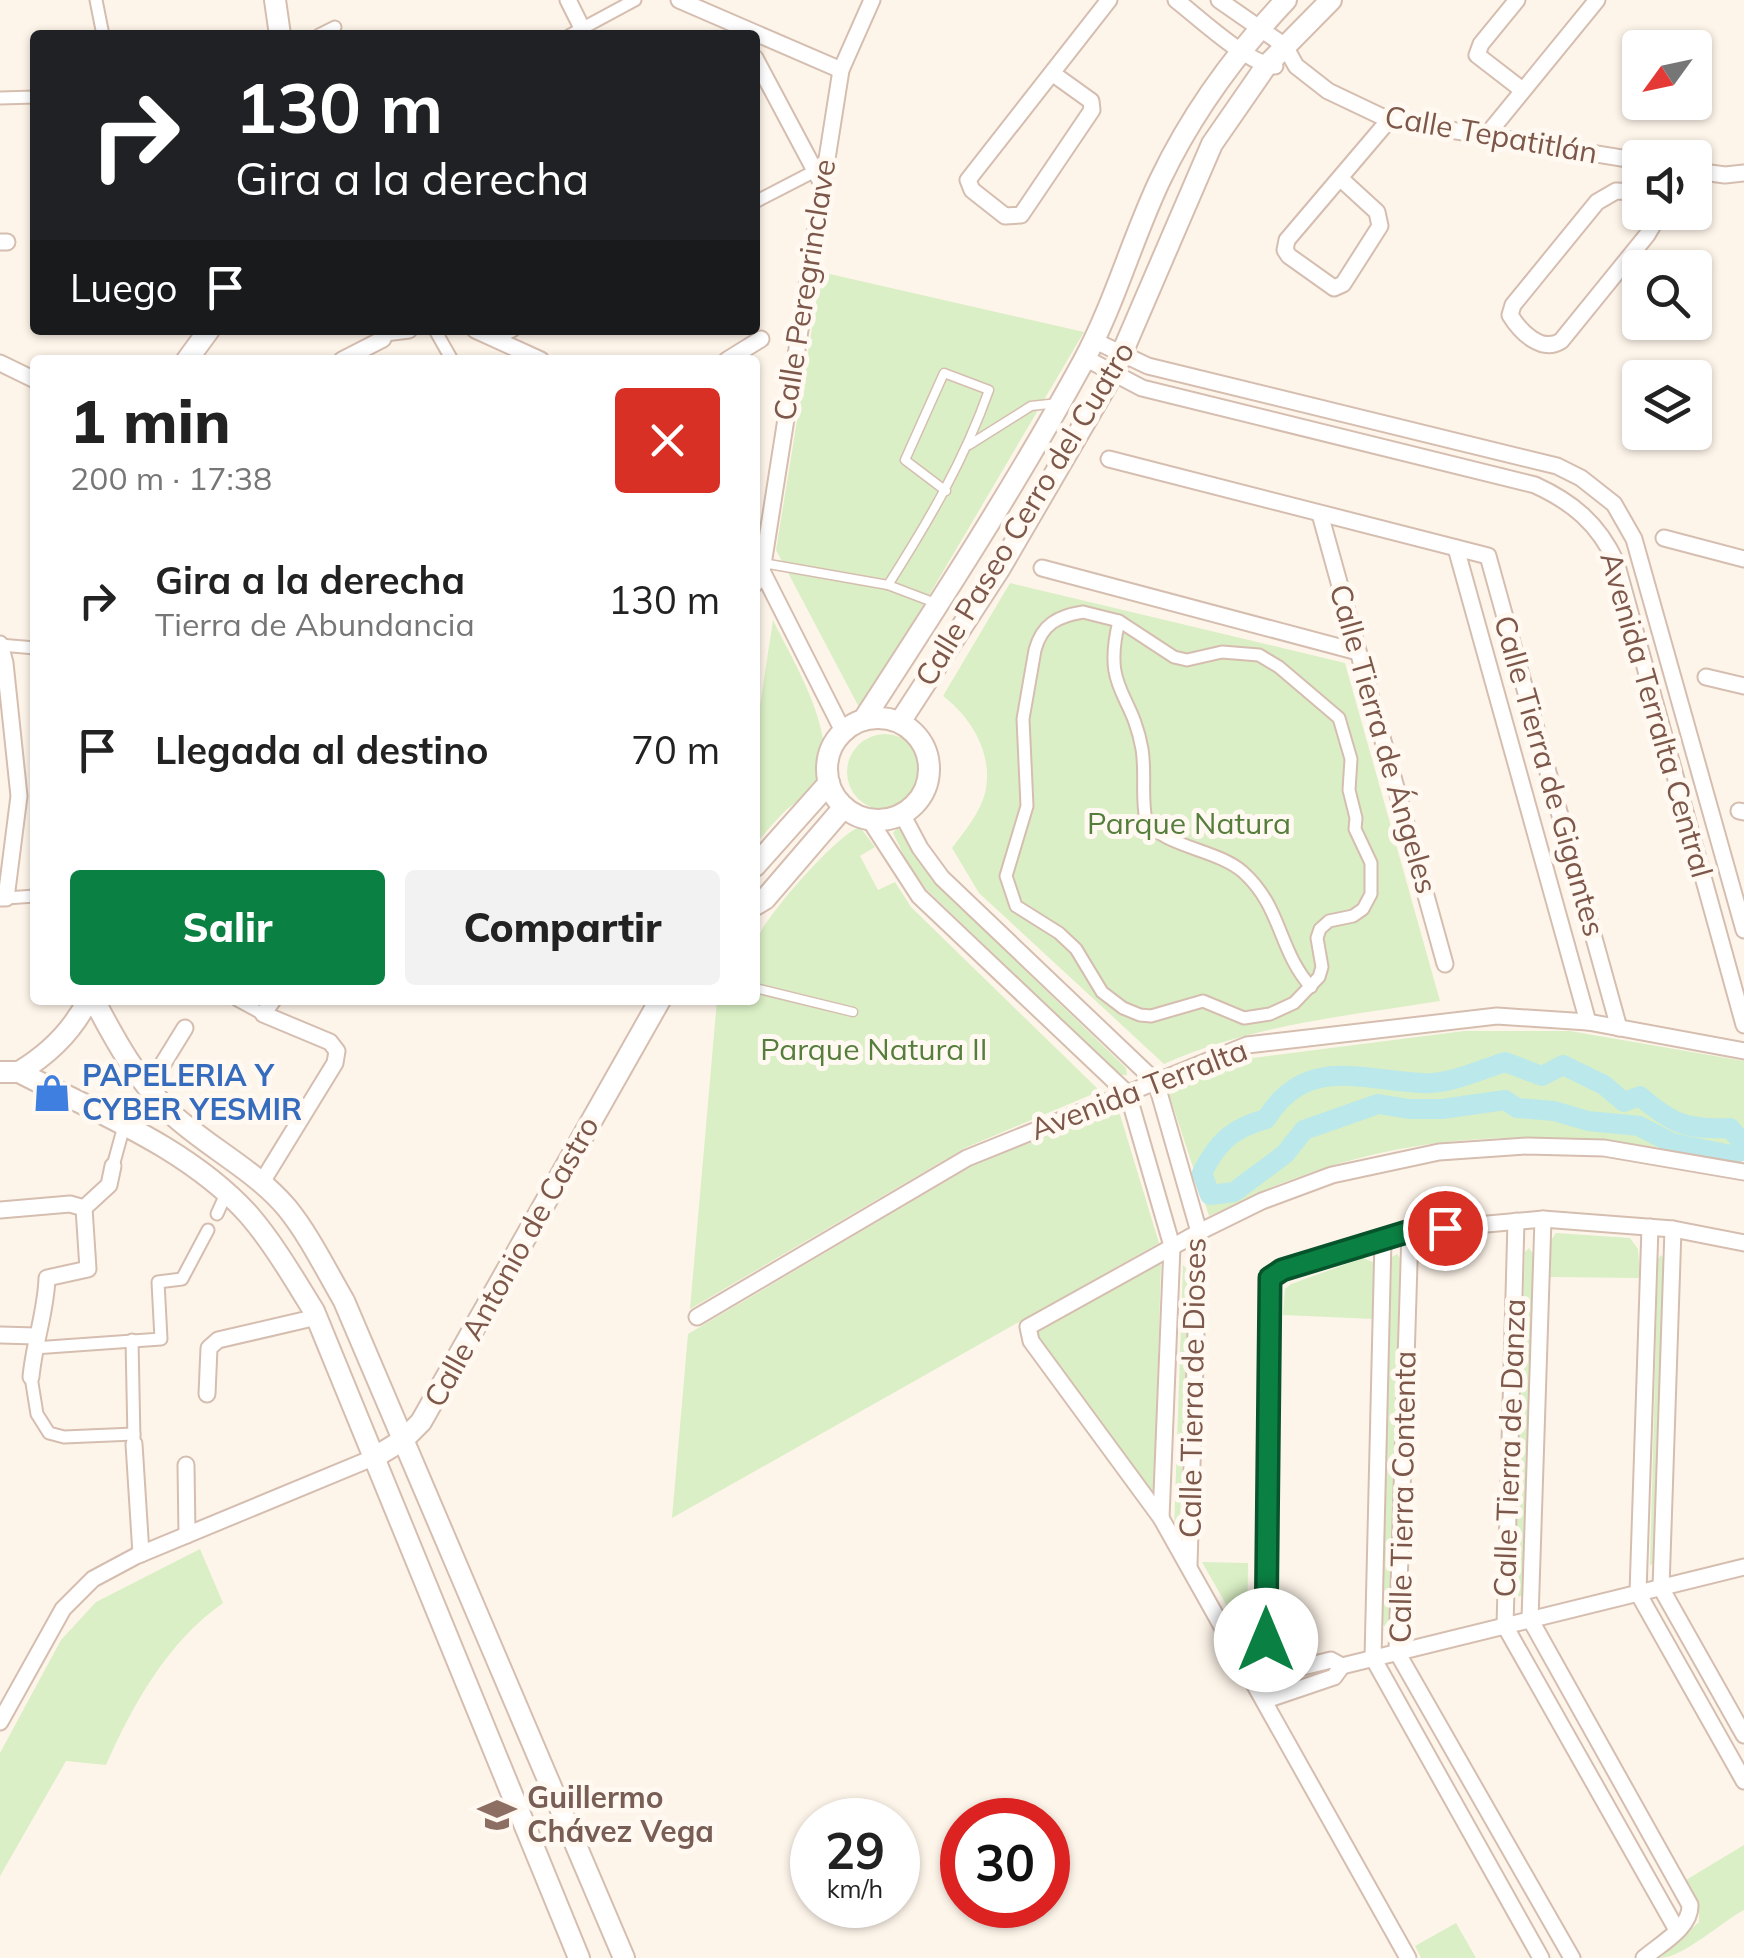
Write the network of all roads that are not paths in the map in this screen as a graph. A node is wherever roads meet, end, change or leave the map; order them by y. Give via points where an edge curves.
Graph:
1 (96, 0) edge
2 (275, 0) edge
3 (568, 0) edge
4 (635, 0) edge
5 (680, 0) edge
6 (872, 0) edge
7 (1108, 0) edge
8 (1176, 0) edge
9 (1219, 0) edge
10 (1286, 0) edge
11 (1331, 0) edge
12 (1517, 0) edge
13 (1597, 0) edge
14 (335, 26) dead end
15 (102, 30) edge
16 (279, 30) edge
17 (328, 30) edge
18 (576, 30) edge
19 (580, 30) edge
20 (749, 30) edge
21 (1258, 30) junction
22 (760, 35) edge
23 (1285, 46) junction
24 (1243, 51) junction
25 (1266, 66) junction
26 (1296, 66) junction
27 (760, 67) edge
28 (841, 70) junction
29 (1052, 73) junction
30 (1522, 89) junction
31 (30, 97) edge
32 (0, 98) edge
33 (1389, 120) junction
34 (1486, 136) junction
35 (1622, 159) edge
36 (1712, 173) edge
37 (1744, 173) edge
38 (818, 176) junction
39 (1341, 179) junction
40 (1622, 191) edge
41 (760, 200) edge
42 (1649, 230) edge
43 (384, 335) edge
44 (487, 335) edge
45 (504, 335) edge
46 (496, 339) junction
47 (761, 339) dead end
48 (1089, 349) junction
49 (1122, 354) junction
50 (351, 355) edge
51 (530, 355) edge
52 (735, 355) edge
53 (0, 363) edge
54 (1113, 374) junction
55 (30, 378) edge
56 (1059, 403) junction
57 (1433, 434) junction
58 (970, 445) junction
59 (1429, 457) junction
60 (1109, 459) dead end
61 (946, 491) junction
62 (1320, 514) junction
63 (1664, 538) dead end
64 (1456, 548) junction
65 (1744, 558) edge
66 (968, 559) junction
67 (1000, 568) junction
68 (1042, 568) dead end
69 (760, 573) edge
70 (888, 585) junction
71 (939, 604) junction
72 (1120, 621) junction
73 (0, 644) edge
74 (30, 647) edge
75 (1358, 652) junction
76 (2, 664) edge
77 (1706, 676) dead end
78 (1744, 686) edge
79 (864, 719) junction
80 (900, 722) junction
81 (842, 732) junction
82 (829, 782) junction
83 (0, 796) edge
84 (27, 796) edge
85 (844, 807) junction
86 (902, 814) junction
87 (869, 819) junction
88 (760, 860) edge
89 (30, 896) edge
90 (3, 898) edge
91 (760, 902) edge
92 (1744, 930) edge
93 (1445, 964) dead end
94 (1311, 987) junction
95 (760, 989) edge
96 (87, 1005) edge
97 (94, 1005) edge
98 (246, 1005) edge
99 (269, 1005) edge
100 (657, 1005) edge
101 (853, 1012) dead end
102 (263, 1014) junction
103 (1588, 1022) junction
104 (1744, 1025) edge
105 (185, 1028) dead end
106 (1619, 1028) junction
107 (1744, 1051) edge
108 (9, 1072) edge
109 (1156, 1082) junction
110 (148, 1088) junction
111 (1128, 1094) junction
112 (124, 1126) junction
113 (113, 1166) joint
114 (1744, 1172) edge
115 (262, 1182) junction
116 (226, 1194) junction
117 (84, 1208) junction
118 (0, 1210) edge
119 (216, 1214) dead end
120 (1543, 1218) junction
121 (1516, 1221) junction
122 (1650, 1227) junction
123 (1674, 1229) junction
124 (208, 1230) dead end
125 (1410, 1231) junction
126 (1200, 1232) junction
127 (1384, 1240) junction
128 (1744, 1243) edge
129 (1172, 1246) junction
130 (697, 1317) dead end
131 (316, 1318) junction
132 (0, 1335) edge
133 (132, 1340) junction
134 (35, 1342) junction
135 (30, 1376) joint
136 (207, 1394) dead end
137 (134, 1439) junction
138 (403, 1440) junction
139 (375, 1457) junction
140 (186, 1465) dead end
141 (1161, 1518) junction
142 (187, 1535) junction
143 (141, 1554) junction
144 (1190, 1565) junction
145 (1744, 1567) edge
146 (1661, 1588) junction
147 (1638, 1593) junction
148 (1530, 1620) junction
149 (1504, 1626) junction
150 (1266, 1640) dead end
151 (1396, 1652) junction
152 (1372, 1658) junction
153 (1342, 1666) junction
154 (1254, 1679) junction
155 (1266, 1700) junction
156 (0, 1722) edge
157 (1744, 1735) edge
158 (1744, 1781) edge
159 (1677, 1930) junction
160 (579, 1958) edge
161 (624, 1958) edge
162 (1408, 1958) edge
163 (1541, 1958) edge
164 (1572, 1958) edge
165 (1644, 1958) edge

1 - 15 street
2 - 16 street
3 - 18 street
4 - 19 street
5 - 20 street
6 - 28 street, Calle Peregrinclave
7 - 29 street
8 - 24 street
9 - 21 street
10 - 21 street, Calle Paseo Cerro del Cuatro
11 - 23 street, Calle Paseo Cerro del Cuatro
12 - 30 street via 1477,55
13 - 30 street
14 - 17 street
21 - 23 street
21 - 24 street, Calle Paseo Cerro del Cuatro
22 - 28 street
23 - 25 street, Calle Paseo Cerro del Cuatro
23 - 26 street, Calle Tepatitlán
24 - 25 street
24 - 48 street, Calle Paseo Cerro del Cuatro via 1160,180
25 - 26 street
25 - 49 street, Calle Paseo Cerro del Cuatro via 1212,144
26 - 33 street, Calle Tepatitlán via 1328,91
27 - 38 street
28 - 38 street, Calle Peregrinclave
29 - 29 street via 1091,101 1092,110 1022,214 1005,216 968,180
30 - 34 street
31 - 32 street
33 - 34 street, Calle Tepatitlán
33 - 39 street
34 - 35 street, Calle Tepatitlán
36 - 37 street
38 - 41 street
38 - 69 street, Calle Peregrinclave
39 - 39 street via 1285,250 1334,288 1380,226 1377,212
40 - 42 street via 1597,202 1510,315 1544,347 1562,341
43 - 50 street
44 - 46 street
45 - 46 street
46 - 51 street
47 - 52 street
48 - 49 street, Avenida Terralta Central
48 - 54 street, Avenida Terralta Central
48 - 56 street, Calle Paseo Cerro del Cuatro
49 - 54 street, Calle Paseo Cerro del Cuatro
49 - 57 street, Avenida Terralta Central via 1148,366
53 - 55 street
54 - 59 street, Avenida Terralta Central via 1142,388
54 - 67 street, Calle Paseo Cerro del Cuatro
56 - 58 lane via 1032,406
56 - 66 street, Calle Paseo Cerro del Cuatro
57 - 59 street
57 - 92 street, Avenida Terralta Central via 1558,466 1614,504 1642,563
58 - 61 lane
58 - 61 lane via 989,390 944,372 905,460
59 - 104 street, Avenida Terralta Central via 1558,496 1610,548
60 - 62 street, Calle Tierra de Gigantes
61 - 70 lane
62 - 64 street, Calle Tierra de Gigantes
62 - 75 street, Calle Tierra de Ángeles
63 - 65 street
64 - 103 street, Calle Tierra de Gigantes
64 - 106 street, Calle Tierra de Gigantes via 1488,556
66 - 67 street
66 - 71 street, Calle Paseo Cerro del Cuatro
67 - 80 street, Calle Paseo Cerro del Cuatro
68 - 75 street
69 - 70 lane
69 - 81 street
70 - 71 lane
71 - 79 street, Calle Paseo Cerro del Cuatro
72 - 94 street via 1113,670 1139,734 1146,820 1161,835 1244,873 1280,922 1289,956
72 - 94 street via 1174,657 1259,655 1339,718 1351,758 1355,830 1373,877 1363,909 1320,929 1322,967
72 - 94 street via 1066,615 1038,639 1023,718 1028,806 1006,876 1016,906 1059,933 1102,992 1140,1015 1203,1001 1244,1018 1270,1014
73 - 74 street
73 - 76 street
75 - 93 street, Calle Tierra de Ángeles
76 - 84 street
77 - 78 street
79 - 80 street
79 - 81 street
80 - 86 street via 925,749 929,768 926,786
81 - 82 street via 827,764
82 - 85 street
82 - 88 street
83 - 84 street
84 - 90 street
85 - 87 street
85 - 91 street
86 - 87 street
86 - 109 street via 942,878
87 - 111 street via 919,896
89 - 90 street
95 - 101 lane
96 - 108 street via 54,1048
97 - 110 street
98 - 102 street
99 - 102 street
100 - 138 street, Calle Antonio de Castro via 434,1401
102 - 115 street via 330,1042 336,1051
103 - 106 street, Avenida Terralta
103 - 109 street, Avenida Terralta via 1497,1016 1247,1045
105 - 110 street
106 - 107 street, Avenida Terralta
108 - 112 street
109 - 111 street, Avenida Terralta
109 - 126 street, Calle Tierra de Dioses
110 - 115 street via 174,1116
111 - 129 street, Calle Tierra de Dioses
111 - 130 street, Avenida Terralta via 967,1158
112 - 113 street
112 - 116 street
113 - 117 street via 109,1185
114 - 126 street via 1604,1148 1439,1152 1332,1175
115 - 138 street via 289,1210 344,1301
116 - 119 street
116 - 131 street via 283,1261
117 - 118 street
117 - 134 street via 88,1268 48,1278
120 - 121 street
120 - 122 street
120 - 148 street, Calle Tierra de Danza
121 - 125 street
121 - 149 street, Calle Tierra de Danza
122 - 123 street
122 - 147 street
123 - 128 street
123 - 146 street
124 - 133 street via 182,1279 158,1282 160,1338
125 - 127 street
125 - 151 street, Calle Tierra Contenta
126 - 129 street
126 - 144 street, Calle Tierra de Dioses
127 - 150 street via 1270,1278
127 - 152 street, Calle Tierra Contenta
129 - 141 street, Calle Tierra de Dioses
129 - 141 street via 1028,1328
131 - 136 street via 218,1340 210,1348
131 - 139 street
132 - 134 street
133 - 134 street
133 - 137 street
134 - 135 street
135 - 137 street via 37,1414 49,1433
137 - 143 street
138 - 139 street, Calle Antonio de Castro
138 - 161 street
139 - 142 street, Calle Antonio de Castro
139 - 160 street
140 - 142 street
141 - 144 street, Calle Tierra de Dioses
142 - 143 street, Calle Antonio de Castro
143 - 156 street, Calle Antonio de Castro via 93,1579 62,1609
144 - 154 street
145 - 146 street
146 - 147 street
146 - 157 street
147 - 148 street
147 - 158 street
148 - 149 street
148 - 159 street, Calle Tierra de Danza via 1690,1905
149 - 151 street
149 - 159 street, Calle Tierra de Danza
151 - 152 street
151 - 164 street, Calle Tierra Contenta
152 - 153 street
152 - 163 street, Calle Tierra Contenta
153 - 154 street via 1331,1660
153 - 155 street via 1334,1676
154 - 155 street
155 - 162 street
159 - 165 street

